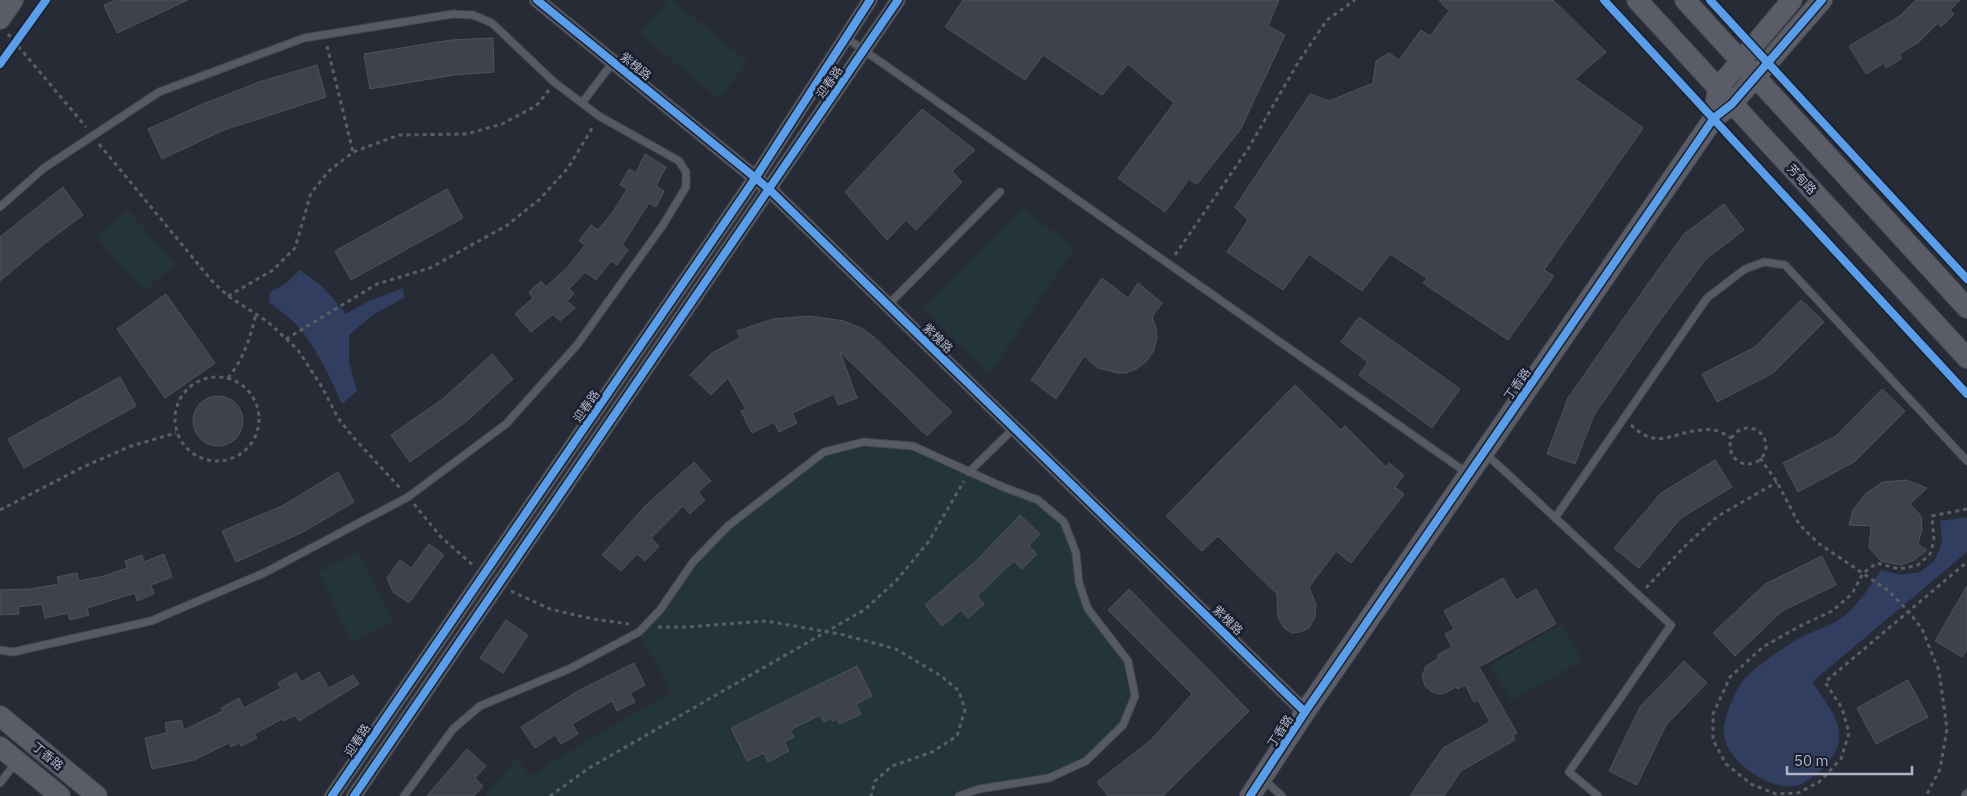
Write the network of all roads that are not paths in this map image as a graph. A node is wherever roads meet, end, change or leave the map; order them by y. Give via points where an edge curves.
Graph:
1 (13, 0) edge
2 (537, 0) edge
3 (870, 0) edge
4 (898, 0) edge
5 (1637, 0) edge
6 (1685, 0) edge
7 (1792, 0) edge
8 (1822, 0) edge
9 (3, 25) edge
10 (846, 37) junction
11 (865, 50) junction
12 (1742, 61) junction
13 (613, 62) junction
14 (1756, 77) junction
15 (1718, 88) junction
16 (582, 103) junction
17 (1732, 104) junction
18 (1714, 118) junction
19 (756, 177) junction
20 (769, 189) junction
21 (1000, 192) dead end
22 (0, 207) edge
23 (888, 305) junction
24 (1967, 308) edge
25 (1967, 358) edge
26 (1014, 428) junction
27 (1484, 453) junction
28 (1967, 461) edge
29 (970, 472) junction
30 (1469, 475) junction
31 (1555, 518) junction
32 (0, 650) edge
33 (1305, 712) junction
34 (0, 716) edge
35 (0, 747) edge
36 (17, 761) junction
37 (1262, 778) junction
38 (0, 783) edge
39 (60, 796) edge
40 (96, 796) edge
41 (332, 796) edge
42 (354, 796) edge
43 (404, 796) edge
44 (959, 796) edge
45 (1250, 796) edge
46 (1282, 796) edge
47 (1598, 796) edge

1 - 9 street
2 - 13 street, 紫槐路
3 - 10 street, 迎春路
4 - 11 street, 迎春路
5 - 15 street, 芳甸路
6 - 12 street
7 - 12 street
8 - 14 street, 丁香路
10 - 11 lane
10 - 19 street, 迎春路
11 - 20 street, 迎春路
11 - 30 lane
12 - 14 street
12 - 15 street
13 - 16 lane
13 - 19 street, 紫槐路
14 - 17 street, 丁香路
14 - 24 street
15 - 17 street, 芳甸路
15 - 18 street, 丁香路
16 - 22 lane via 554,82 492,23 473,16 453,14 324,34 304,38 159,92 44,168
16 - 32 lane via 679,161 686,172 686,186 663,225 577,345 506,424 408,497 264,574 151,621 13,652
17 - 18 street, 丁香路
17 - 25 street, 芳甸路
18 - 27 street, 丁香路
19 - 20 street, 紫槐路
19 - 41 street, 迎春路
20 - 23 street, 紫槐路
20 - 42 street, 迎春路
21 - 23 lane
23 - 26 street, 紫槐路
26 - 29 lane
26 - 33 street, 紫槐路
27 - 30 street, 丁香路
27 - 31 lane
28 - 31 lane via 1785,265 1764,262 1745,269 1707,298
29 - 43 lane via 913,446 864,442 824,452 728,526 693,562 660,610 639,632 569,669 480,706 453,729
29 - 44 lane via 1038,500 1064,522 1076,553 1079,583 1088,609 1128,661 1135,696 1123,725 1086,761 1049,778 979,789
30 - 33 street, 丁香路
31 - 47 lane via 1671,625 1569,772
33 - 37 street, 丁香路
34 - 40 street, 丁香路
35 - 36 street, 丁香路
36 - 38 lane
36 - 39 street, 丁香路
37 - 45 street, 丁香路
37 - 46 lane

